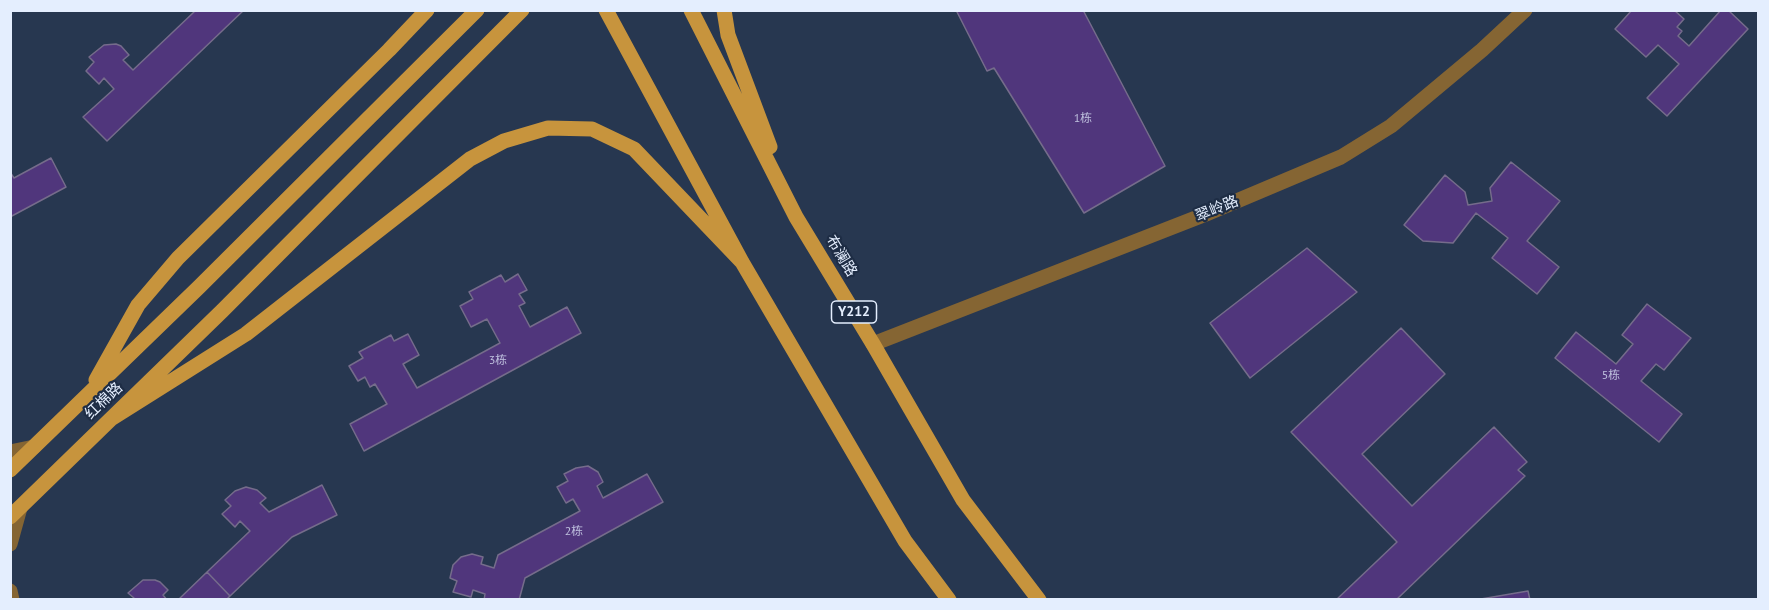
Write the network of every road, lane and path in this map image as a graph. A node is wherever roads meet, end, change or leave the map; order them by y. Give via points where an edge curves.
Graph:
1 (427, 10) edge
2 (477, 10) edge
3 (522, 10) edge
4 (606, 10) edge
5 (691, 10) edge
6 (724, 10) edge
7 (1525, 10) edge
8 (796, 217) junction
9 (742, 262) junction
10 (873, 344) junction
11 (87, 396) junction
12 (111, 418) junction
13 (34, 447) junction
14 (10, 452) edge
15 (10, 470) edge
16 (15, 513) edge
17 (10, 544) edge
18 (10, 591) edge
19 (12, 600) edge
20 (949, 600) edge
21 (1039, 600) edge

1 - 11 main road via 177,258 138,305
2 - 11 main road, 红棉路
3 - 12 main road, 红棉路
4 - 9 main road
5 - 8 main road, 布澜路 / Y212
6 - 8 main road via 728,35
7 - 10 street, 翠岭路 via 1391,126 1341,157
8 - 10 main road, 布澜路 / Y212
9 - 12 main road via 634,149 592,129 548,128 504,141 470,159 246,334
9 - 20 main road via 905,541
10 - 21 main road, 布澜路 / Y212 via 963,500
11 - 13 main road, 红棉路
12 - 16 main road, 红棉路
13 - 14 street
13 - 15 main road, 红棉路
16 - 17 street
18 - 19 street

